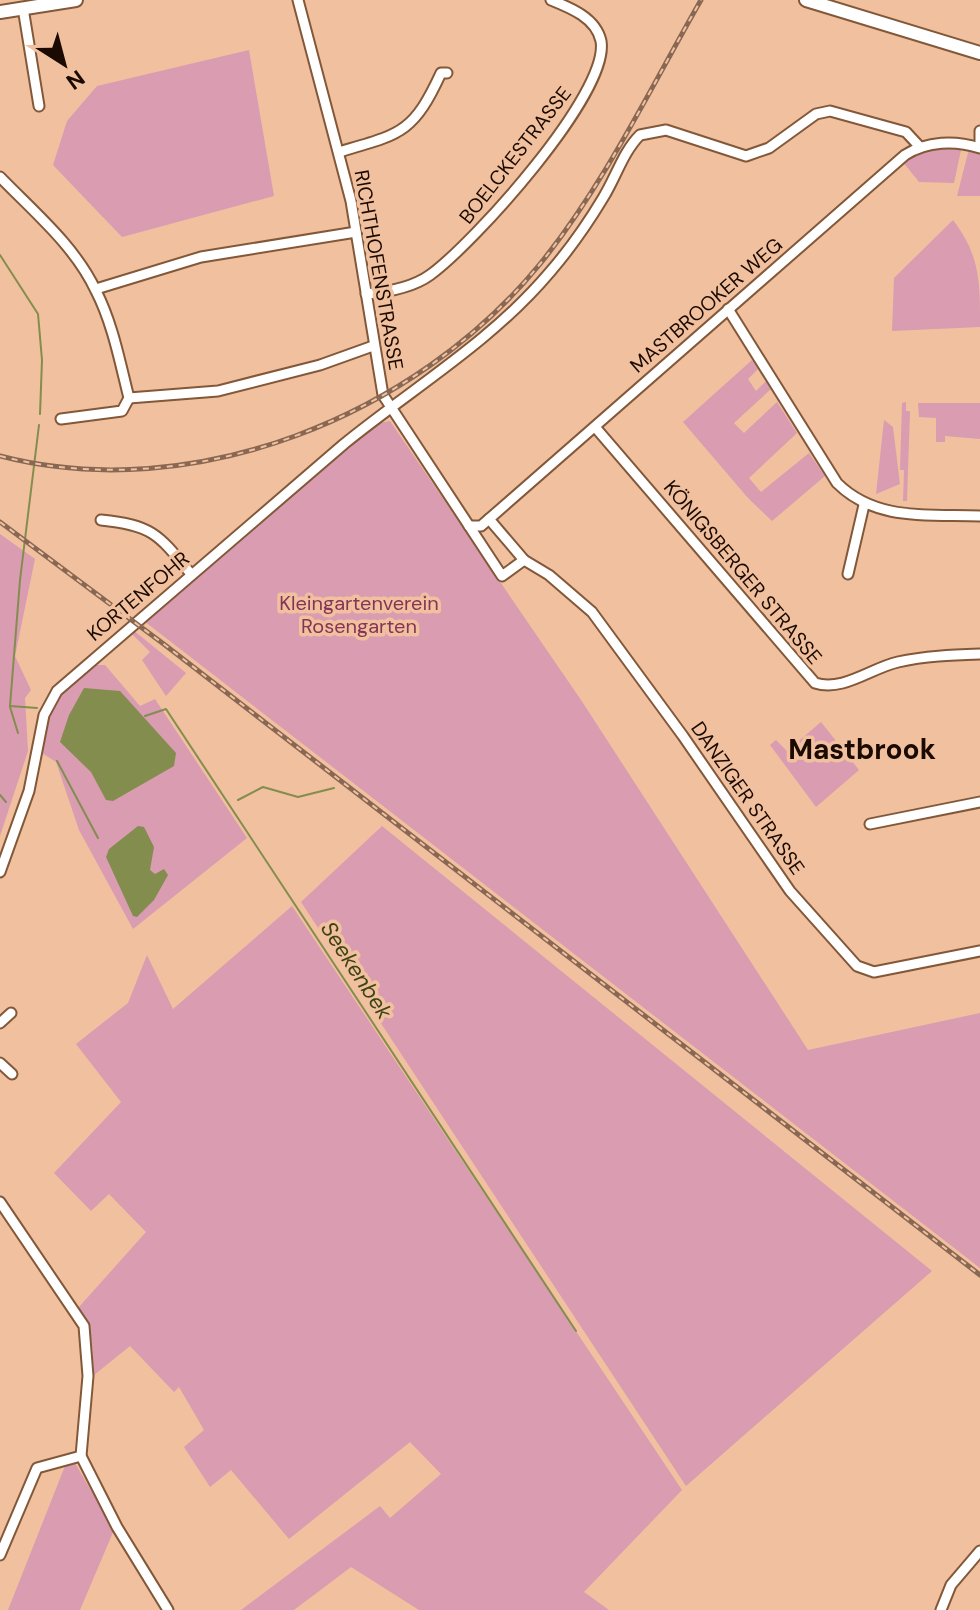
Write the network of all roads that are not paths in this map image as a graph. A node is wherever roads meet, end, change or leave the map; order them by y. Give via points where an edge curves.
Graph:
1 (76, 0) edge
2 (298, 0) edge
3 (551, 0) edge
4 (806, 0) edge
5 (23, 8) junction
6 (0, 12) edge
7 (980, 53) edge
8 (447, 73) dead end
9 (39, 106) dead end
10 (980, 131) edge
11 (980, 145) edge
12 (919, 146) junction
13 (339, 152) junction
14 (0, 177) edge
15 (356, 232) junction
16 (96, 289) junction
17 (366, 294) junction
18 (728, 309) junction
19 (373, 346) junction
20 (129, 398) junction
21 (390, 407) junction
22 (61, 419) dead end
23 (595, 427) junction
24 (864, 505) junction
25 (980, 516) edge
26 (489, 519) junction
27 (101, 520) dead end
28 (469, 526) junction
29 (524, 560) junction
30 (191, 574) junction
31 (848, 574) dead end
32 (980, 654) edge
33 (980, 802) edge
34 (870, 824) dead end
35 (0, 872) edge
36 (980, 951) edge
37 (11, 1013) dead end
38 (0, 1023) edge
39 (0, 1063) edge
40 (12, 1074) dead end
41 (0, 1202) edge
42 (81, 1456) junction
43 (980, 1551) edge
44 (0, 1555) edge
45 (168, 1610) edge
46 (941, 1610) edge

1 - 5 main road
2 - 13 street, RICHTHOFENSTRASSE
3 - 17 street, BOELCKESTRASSE via 586,17 601,41 600,61 586,93 466,245 427,277
4 - 7 main road
5 - 6 main road
5 - 9 street
8 - 13 street via 441,73 422,110 403,131
10 - 11 street
11 - 12 street
12 - 18 street, MASTBROOKER WEG
12 - 21 street, KORTENFOHR via 906,132 830,111 746,156 666,130 640,135 603,199 510,317
13 - 15 street, RICHTHOFENSTRASSE
14 - 16 street via 73,254
15 - 16 street via 201,257
15 - 17 street, RICHTHOFENSTRASSE
16 - 20 street
17 - 19 street, RICHTHOFENSTRASSE
18 - 23 street, MASTBROOKER WEG
18 - 24 street via 837,483
19 - 20 street via 218,391
19 - 21 street, RICHTHOFENSTRASSE
20 - 22 street via 122,411
21 - 28 street, RICHTHOFENSTRASSE
21 - 30 street, KORTENFOHR
23 - 26 street, MASTBROOKER WEG
23 - 32 street, KÖNIGSBERGER STRASSE via 815,683 842,684 897,662
24 - 25 street via 892,513
24 - 31 street
26 - 28 street, MASTBROOKER WEG
26 - 29 street, DANZIGER STRASSE
27 - 30 street via 135,523 151,531
28 - 29 street via 502,576
29 - 36 street, DANZIGER STRASSE via 592,612 790,891 857,966 874,972
30 - 35 street, KORTENFOHR via 57,691 44,715 29,791
33 - 34 street
37 - 38 street
39 - 40 street
41 - 42 street via 84,1326 88,1376
42 - 44 street via 37,1468
42 - 45 street
43 - 46 street via 951,1585

